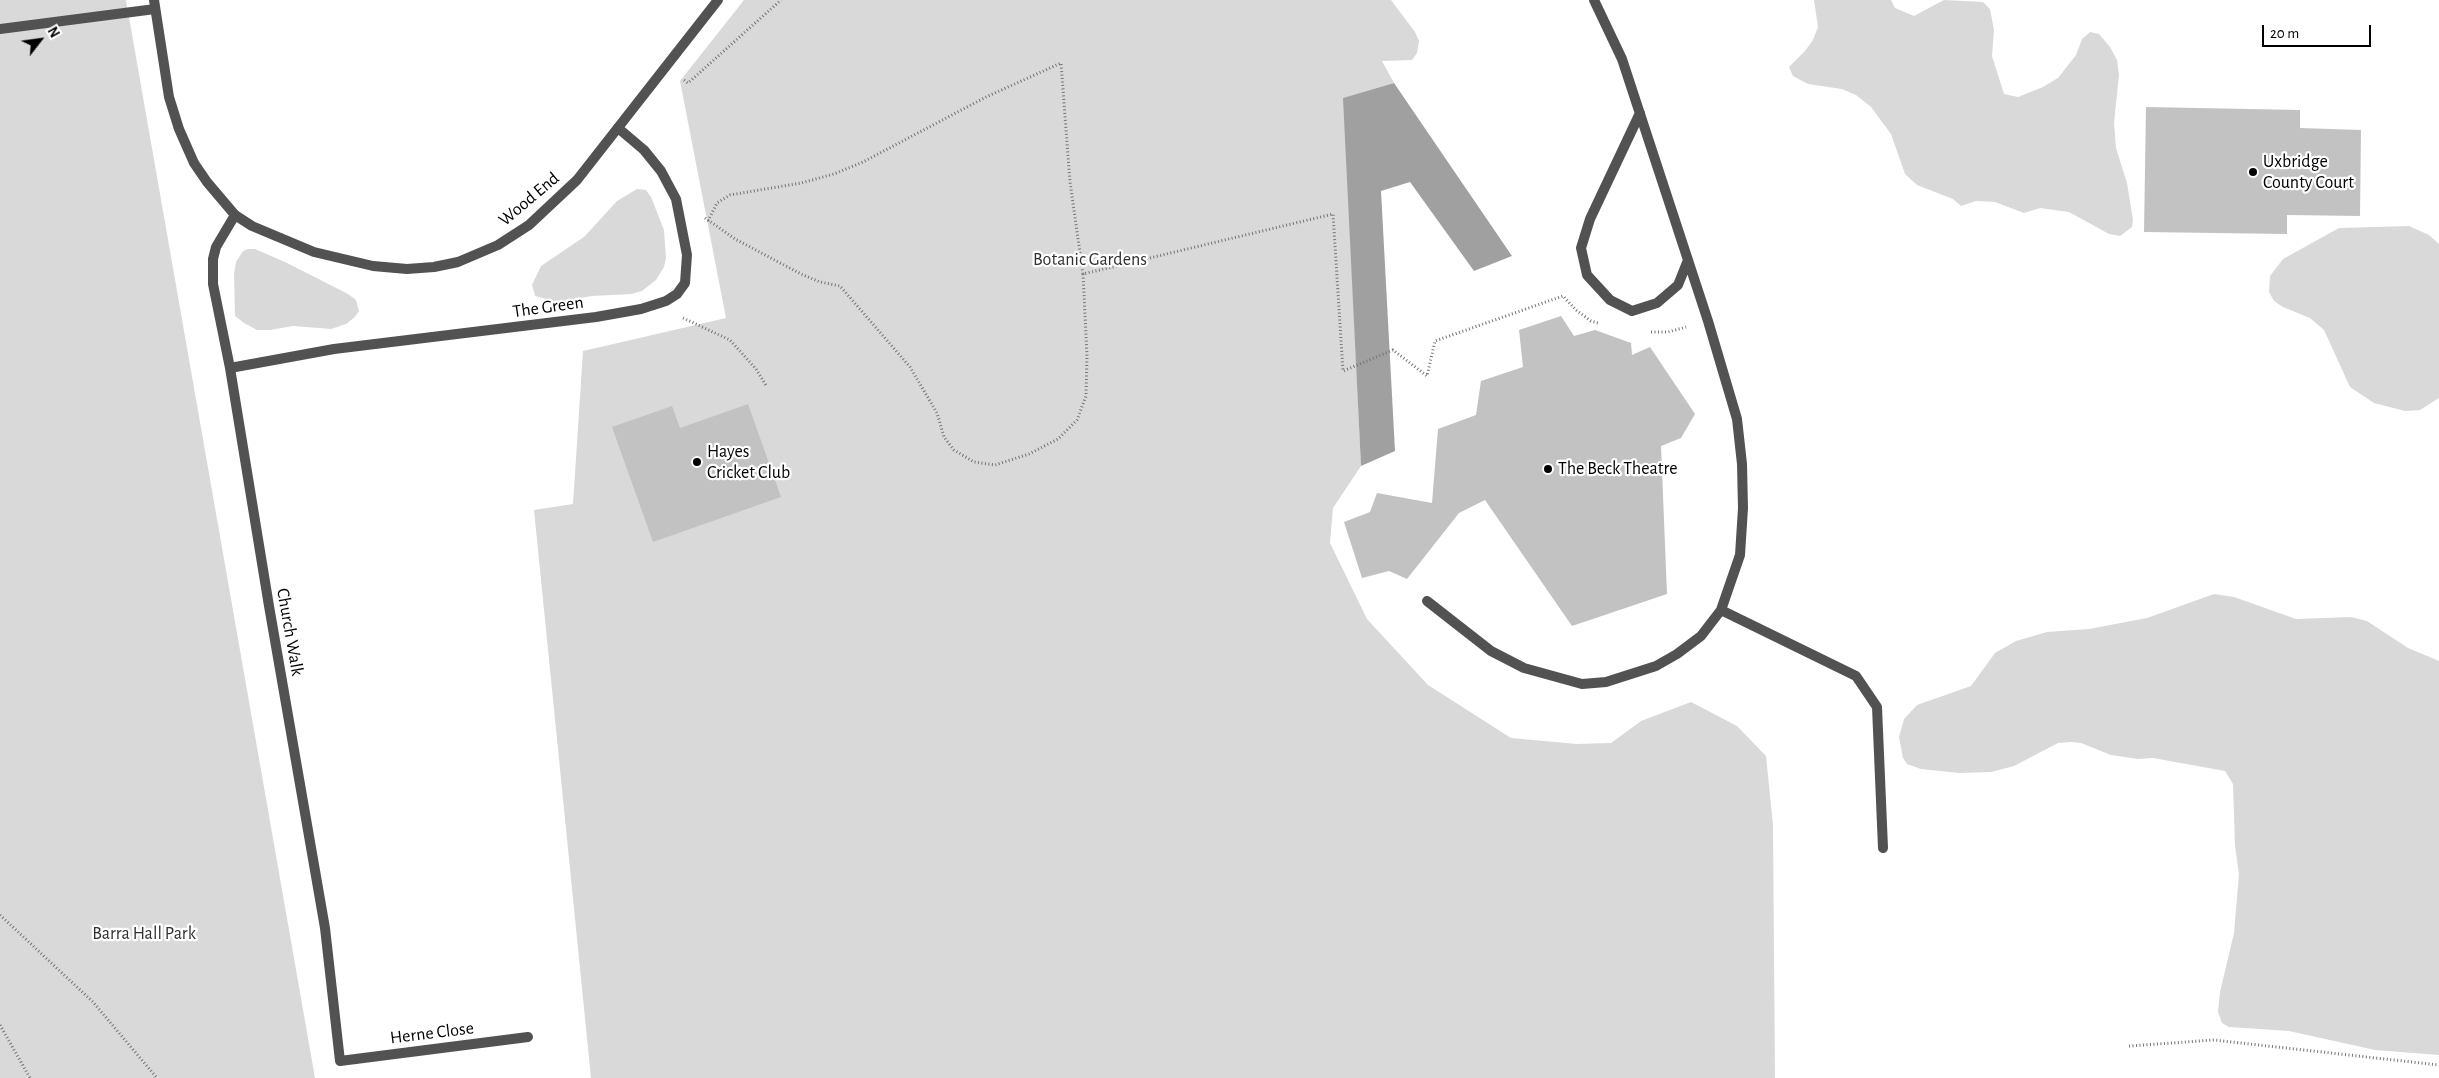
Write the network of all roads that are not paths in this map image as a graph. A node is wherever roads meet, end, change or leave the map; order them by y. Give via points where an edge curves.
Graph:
1 (717, 0) edge
2 (1594, 0) edge
3 (154, 5) edge
4 (0, 29) edge
5 (1640, 114) junction
6 (618, 128) junction
7 (235, 215) junction
8 (1688, 260) junction
9 (230, 368) junction
10 (1427, 601) dead end
11 (1721, 610) junction
12 (1883, 848) dead end
13 (528, 1038) dead end
14 (340, 1061) joint

1 - 6 street, Wood End
2 - 5 street via 1622,59
3 - 4 street
3 - 7 street, Wood End via 169,96 179,129 194,163
5 - 8 street
5 - 8 street via 1590,219 1581,248 1587,275 1610,300 1632,311 1657,303 1678,285
6 - 7 street, Wood End via 577,180 529,225 498,245 458,262 408,269 341,260 275,237
6 - 9 street, The Green via 644,150 676,198 687,255 685,282 677,294 666,301 596,317 334,350
7 - 9 street, Church Walk via 216,247 212,271
8 - 11 street via 1737,419 1742,464 1740,555
9 - 14 street, Church Walk via 325,928
10 - 11 street via 1491,651 1524,668 1582,684 1606,682 1656,666 1701,636
11 - 12 street via 1856,676 1877,708
13 - 14 street, Herne Close

